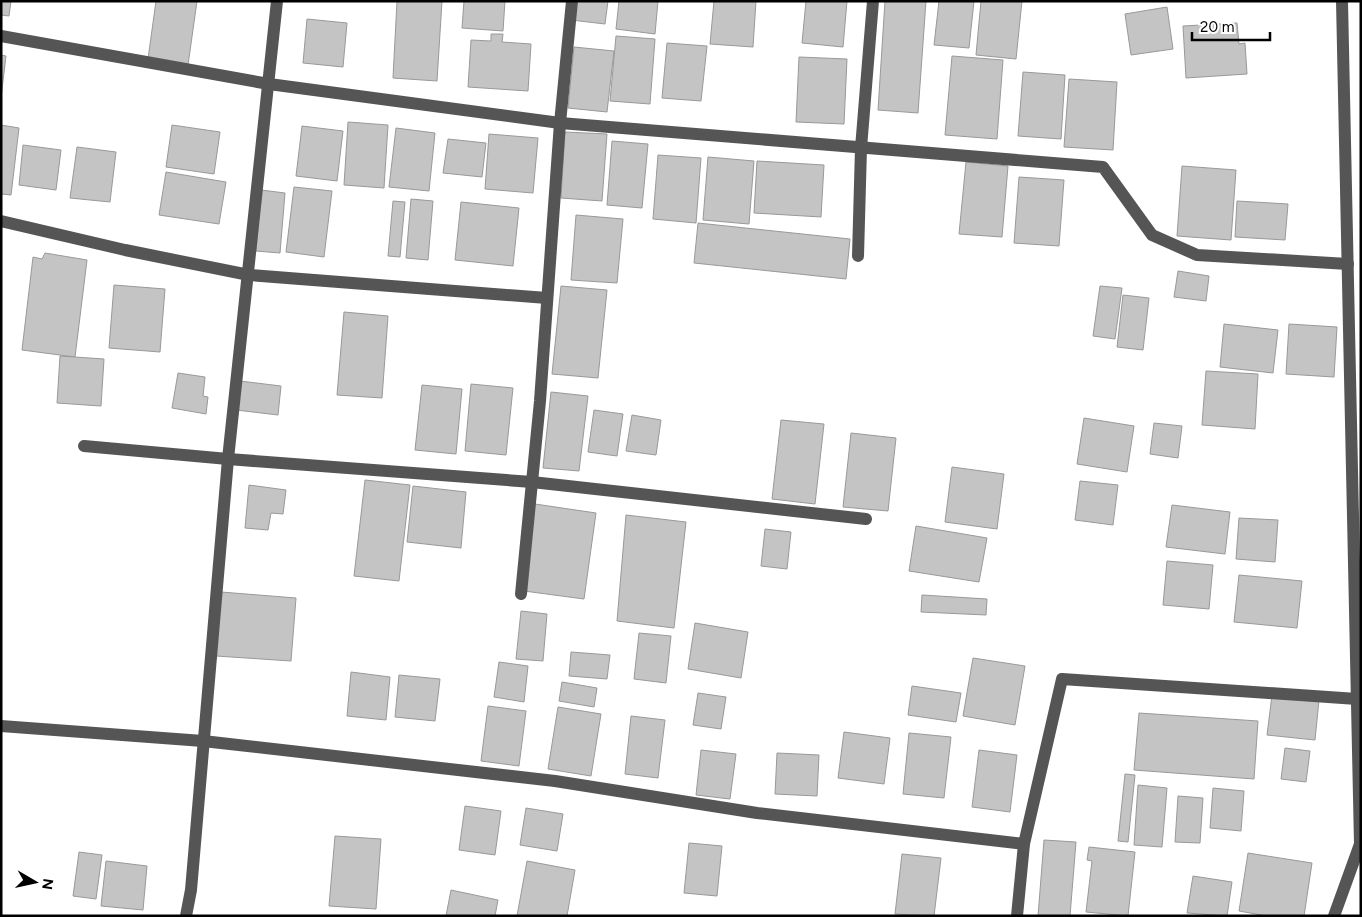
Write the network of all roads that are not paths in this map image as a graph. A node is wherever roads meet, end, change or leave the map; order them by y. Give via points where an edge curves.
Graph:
1 (277, 1) edge
2 (572, 1) edge
3 (873, 1) edge
4 (1342, 1) edge
5 (1, 36) edge
6 (269, 84) junction
7 (560, 122) junction
8 (861, 148) junction
9 (1, 221) edge
10 (858, 256) dead end
11 (1348, 264) junction
12 (249, 275) junction
13 (547, 298) junction
14 (84, 446) dead end
15 (228, 459) junction
16 (532, 482) junction
17 (866, 519) dead end
18 (521, 594) dead end
19 (1356, 699) junction
20 (1, 726) edge
21 (204, 741) junction
22 (1024, 844) junction
23 (186, 916) edge
24 (1017, 916) edge
25 (1334, 916) edge

1 - 6 street
2 - 7 street
3 - 8 street
4 - 11 street
5 - 6 street
6 - 7 street
6 - 12 street
7 - 8 street
7 - 13 street
8 - 10 street
8 - 11 street via 1103,167 1152,235 1197,256
9 - 12 street
11 - 19 street
12 - 13 street
12 - 15 street
13 - 16 street
14 - 15 street
15 - 16 street
15 - 21 street
16 - 17 street
16 - 18 street
19 - 22 street via 1062,679
19 - 25 street via 1360,844
20 - 21 street
21 - 22 street via 555,781 758,813
21 - 23 street
22 - 24 street

